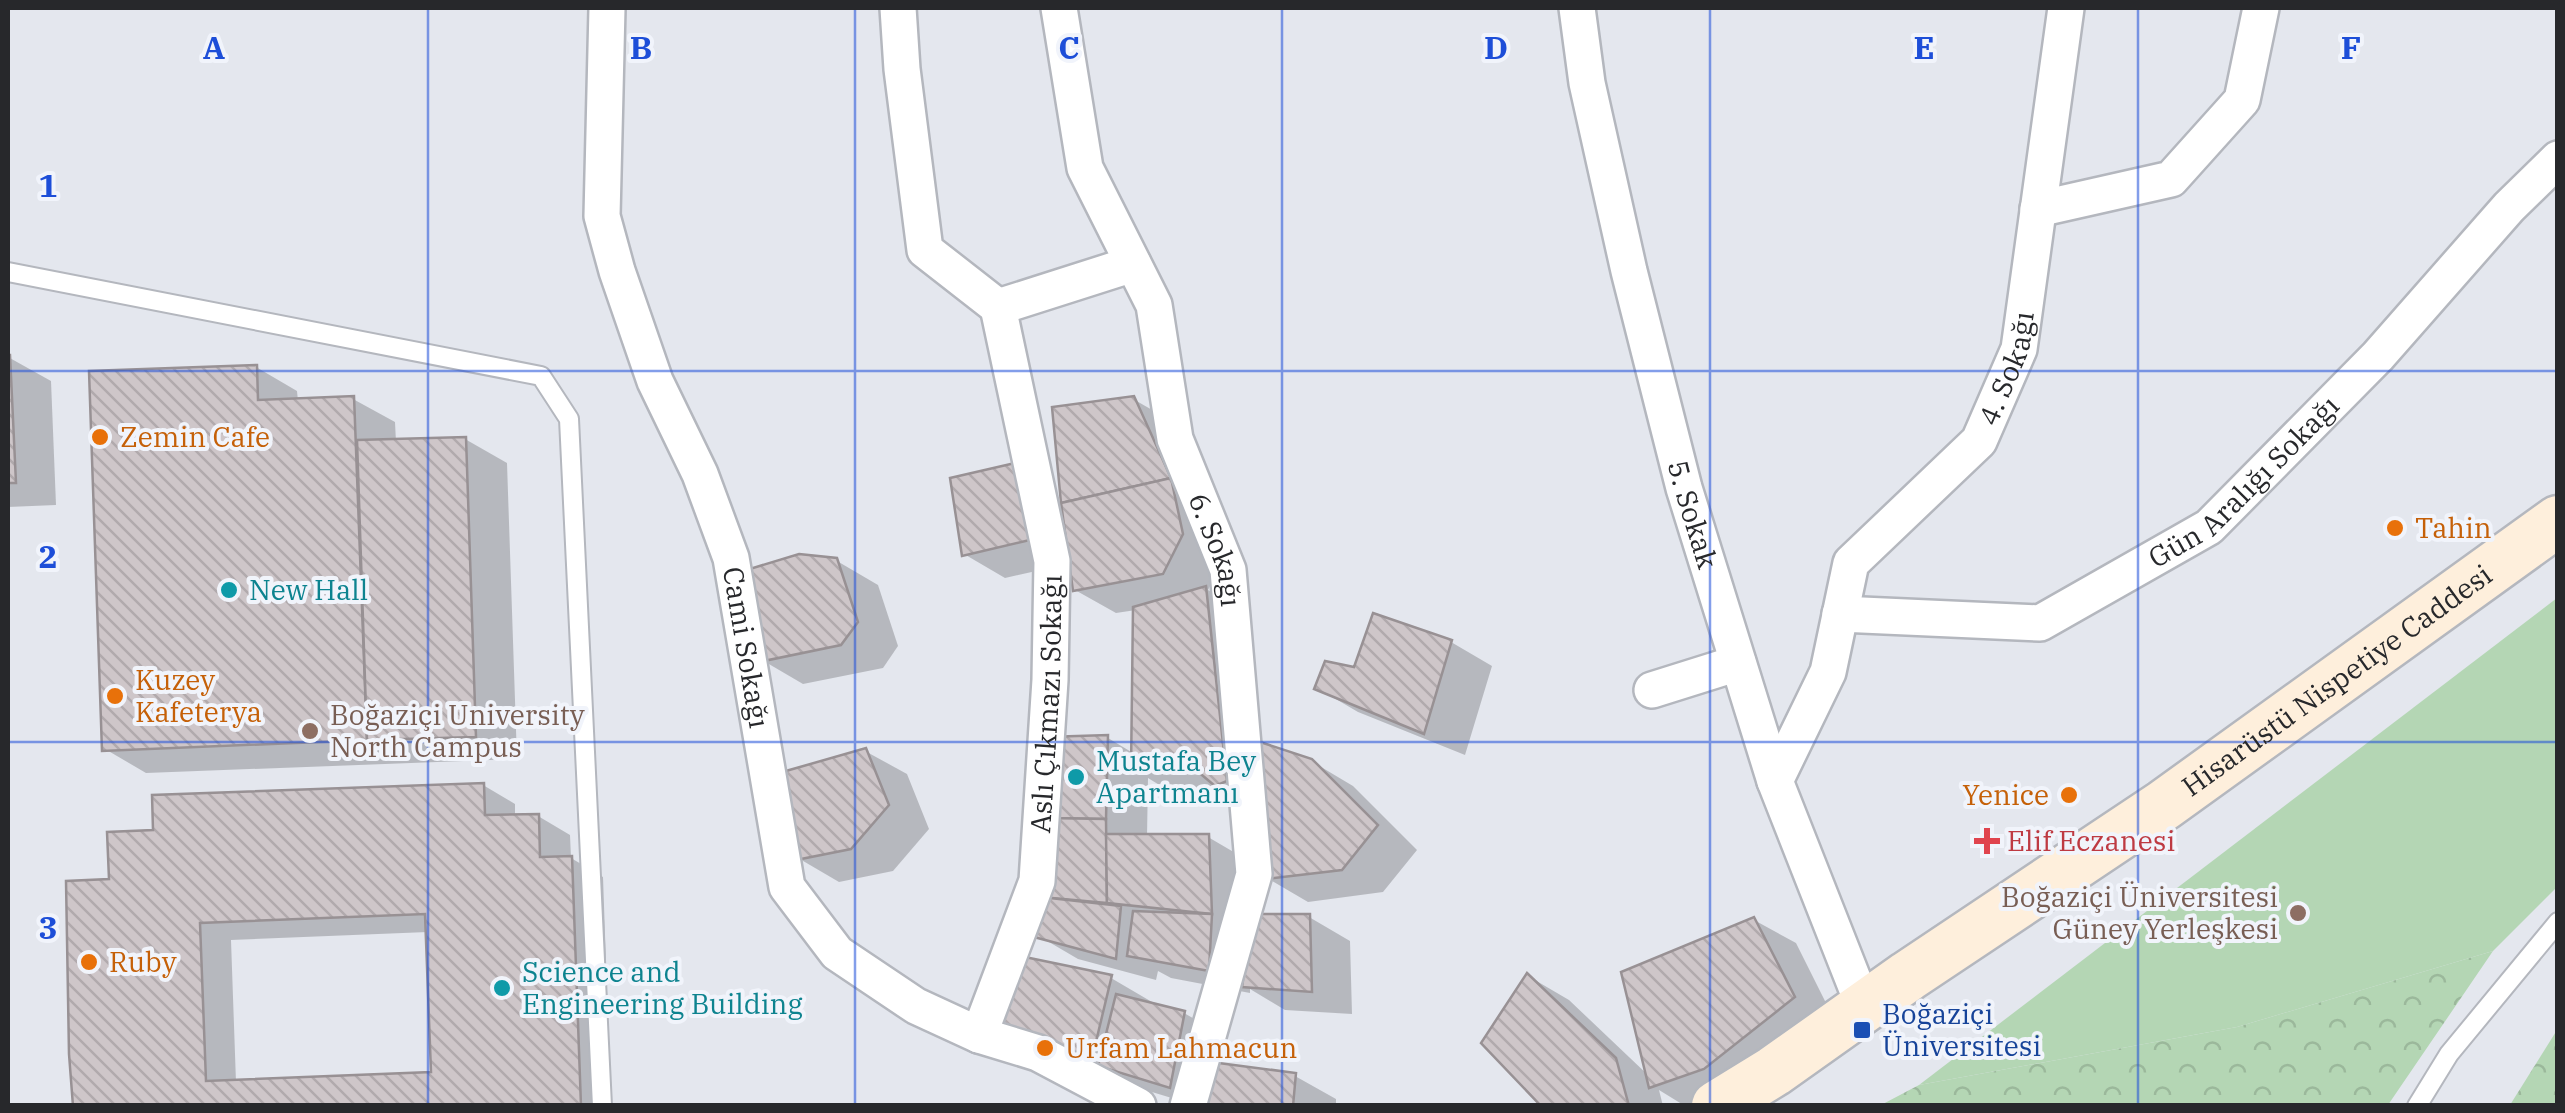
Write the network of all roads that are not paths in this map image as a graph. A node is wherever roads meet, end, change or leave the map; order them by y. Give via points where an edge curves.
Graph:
1 (607, 8) edge
2 (898, 8) edge
3 (1058, 8) edge
4 (1577, 8) edge
5 (2066, 8) edge
6 (2261, 8) edge
7 (2558, 159) edge
8 (2038, 209) junction
9 (1133, 264) junction
10 (8, 272) edge
11 (998, 307) junction
12 (2558, 521) edge
13 (1840, 614) junction
14 (1738, 663) junction
15 (1652, 690) dead end
16 (1775, 781) junction
17 (2558, 922) edge
18 (1864, 1007) junction
19 (979, 1035) junction
20 (602, 1106) edge
21 (1138, 1106) edge
22 (1188, 1106) edge
23 (1717, 1106) edge
24 (2417, 1106) edge

1 - 19 street, Cami Sokağı via 602,216 655,381 731,558 787,887 837,953 916,1006
2 - 11 street via 925,250
3 - 9 street, 6. Sokağı via 1085,168
4 - 14 street, 5. Sokak via 1629,271 1684,488
5 - 8 street, 4. Sokağı
6 - 8 street via 2242,100 2170,179
7 - 13 street, Gün Aralığı Sokağı via 2209,527 2040,623
8 - 13 street, 4. Sokağı via 2019,349 1978,441 1851,563
9 - 11 street
9 - 22 street, 6. Sokağı via 1154,305 1175,439 1228,570 1254,874
10 - 20 lane via 541,376 568,419
11 - 19 street, Aslı Çıkmazı Sokağı via 1052,562 1050,680 1037,881
12 - 18 main road, Hisarüstü Nispetiye Caddesi via 2164,805
13 - 16 street, 4. Sokağı via 1828,672
14 - 15 street
14 - 16 street, 5. Sokak
16 - 18 street, 5. Sokak
17 - 24 lane via 2449,1054
18 - 23 main road, Hisarüstü Nispetiye Caddesi
19 - 21 street, Cami Sokağı via 1038,1053

